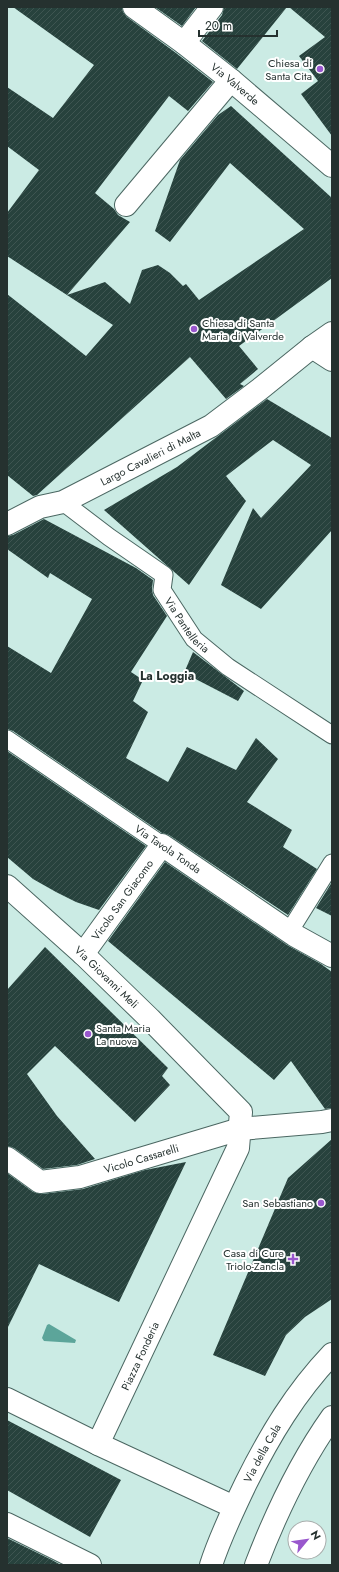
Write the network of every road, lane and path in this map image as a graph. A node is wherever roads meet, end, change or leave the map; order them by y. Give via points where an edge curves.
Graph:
1 (134, 7) edge
2 (212, 7) edge
3 (184, 43) junction
4 (231, 80) junction
5 (332, 166) edge
6 (126, 205) dead end
7 (332, 333) edge
8 (312, 347) junction
9 (332, 360) edge
10 (63, 502) junction
11 (7, 524) edge
12 (332, 735) edge
13 (7, 739) edge
14 (162, 845) junction
15 (332, 863) edge
16 (7, 886) edge
17 (289, 932) junction
18 (83, 954) junction
19 (332, 956) edge
20 (332, 1120) edge
21 (240, 1130) junction
22 (7, 1158) edge
23 (332, 1354) edge
24 (7, 1399) edge
25 (332, 1417) edge
26 (98, 1444) junction
27 (234, 1507) junction
28 (7, 1524) edge
29 (90, 1565) edge
30 (211, 1565) edge
31 (256, 1565) edge

1 - 3 street, Via Valverde
2 - 3 street
3 - 4 street, Via Valverde
4 - 5 street, Via Valverde
4 - 6 street
7 - 8 street, Largo Cavalieri di Malta
8 - 9 street
8 - 10 street, Largo Cavalieri di Malta via 211,426
10 - 11 street, Largo Cavalieri di Malta via 40,507
10 - 12 street, Via Pantelleria via 164,575 162,590 194,639 228,667
13 - 14 street, Via Tavola Tonda
14 - 17 street, Via Tavola Tonda
14 - 18 street, Vicolo San Giacomo
15 - 17 street
16 - 18 street, Via Giovanni Meli
17 - 19 street, Via Tavola Tonda
18 - 21 street, Via Giovanni Meli via 240,1112
20 - 21 street, Vicolo Cassarelli
21 - 22 street, Vicolo Cassarelli via 80,1177 40,1182
21 - 26 street, Piazza Fonderia via 238,1148
23 - 27 street, Via della Cala via 287,1409
24 - 26 street
25 - 31 street via 315,1440 298,1471
26 - 27 street
27 - 30 street, Via della Cala
28 - 29 street

